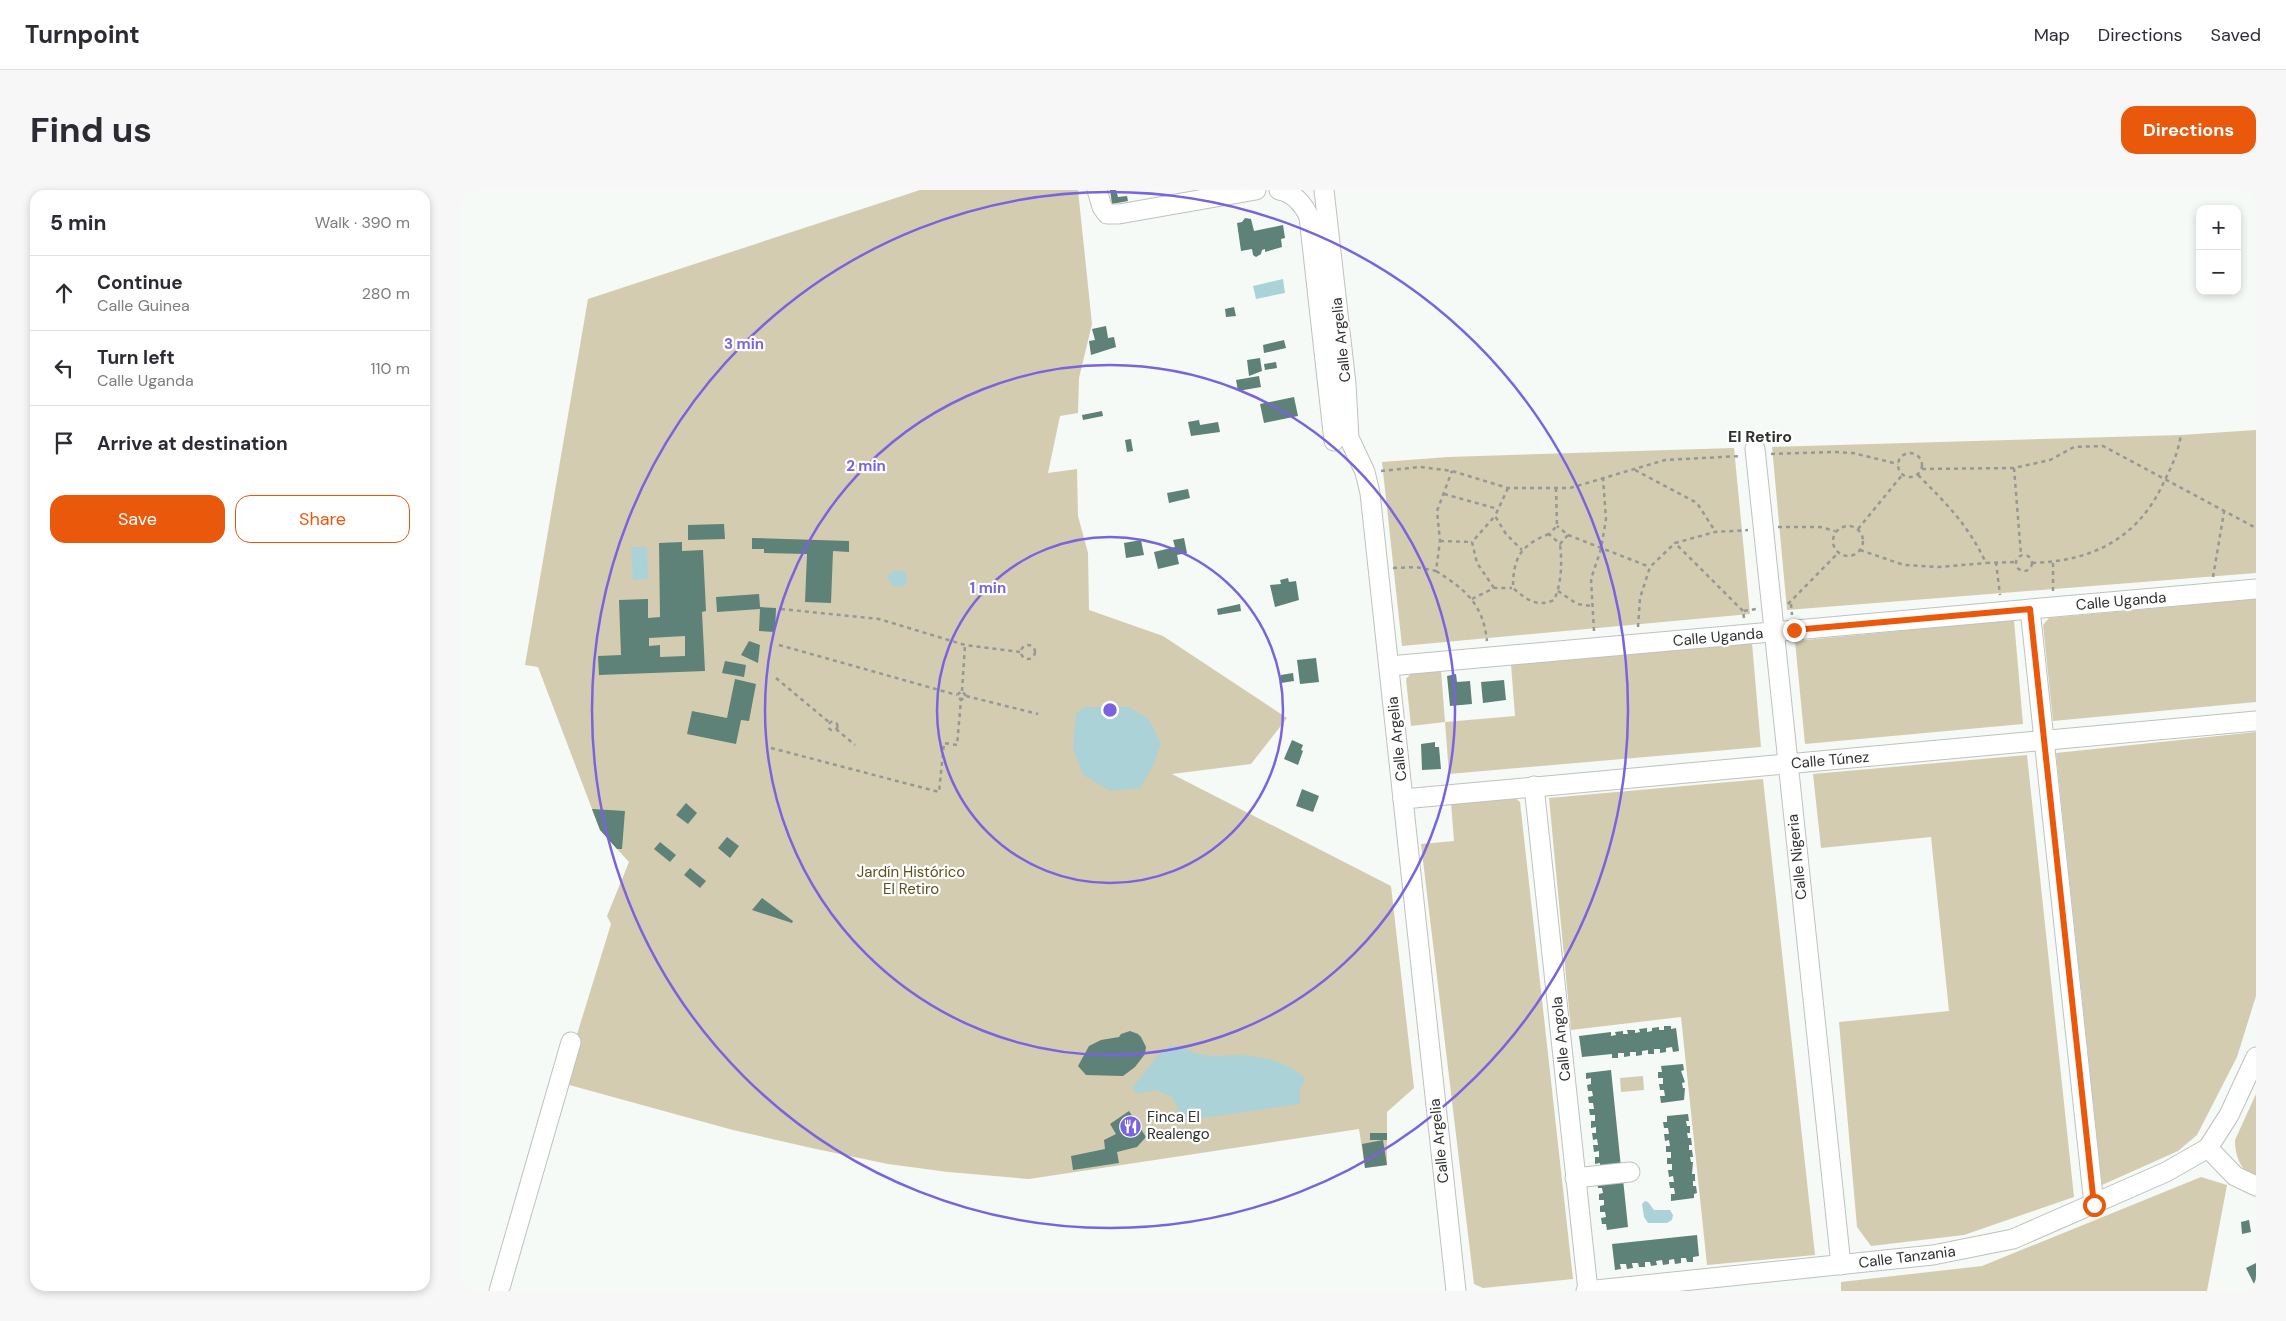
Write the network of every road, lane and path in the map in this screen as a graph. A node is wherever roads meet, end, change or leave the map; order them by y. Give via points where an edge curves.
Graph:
1 (1097, 190) edge
2 (1256, 190) edge
3 (1279, 190) edge
4 (1324, 190) edge
5 (2181, 435) dead end
6 (1334, 441) dead end
7 (1755, 453) junction
8 (1898, 464) junction
9 (1922, 468) junction
10 (2014, 468) junction
11 (1633, 469) junction
12 (1452, 471) junction
13 (1365, 472) junction
14 (1903, 474) junction
15 (1918, 475) junction
16 (1603, 478) junction
17 (2165, 480) junction
18 (1508, 488) junction
19 (1556, 488) junction
20 (1444, 494) junction
21 (1498, 509) junction
22 (2224, 512) junction
23 (1494, 516) junction
24 (1557, 526) junction
25 (2256, 528) edge
26 (1763, 529) junction
27 (1857, 529) junction
28 (1715, 532) junction
29 (1836, 532) junction
30 (1549, 534) junction
31 (1568, 535) junction
32 (1440, 541) junction
33 (1472, 542) junction
34 (1560, 544) junction
35 (1675, 544) junction
36 (1601, 549) junction
37 (1522, 550) junction
38 (1860, 550) junction
39 (1838, 554) junction
40 (2021, 555) junction
41 (1996, 562) junction
42 (2016, 562) junction
43 (1986, 563) junction
44 (2032, 563) junction
45 (2053, 563) junction
46 (1650, 567) junction
47 (1378, 570) junction
48 (1436, 571) junction
49 (1494, 588) junction
50 (1513, 588) junction
51 (2256, 589) edge
52 (1558, 591) junction
53 (2210, 593) junction
54 (1472, 600) junction
55 (1791, 604) dead end
56 (1592, 606) junction
57 (2048, 608) junction
58 (781, 609) dead end
59 (2030, 609) junction
60 (1744, 611) dead end
61 (2001, 612) junction
62 (1774, 632) junction
63 (1640, 644) junction
64 (779, 645) dead end
65 (966, 645) junction
66 (1595, 648) junction
67 (1020, 652) junction
68 (1489, 657) junction
69 (1389, 666) junction
70 (776, 678) dead end
71 (962, 692) junction
72 (957, 695) junction
73 (966, 696) junction
74 (961, 700) junction
75 (1038, 714) dead end
76 (2256, 721) edge
77 (830, 723) junction
78 (836, 729) junction
79 (2044, 740) junction
80 (856, 745) dead end
81 (771, 748) dead end
82 (1788, 764) junction
83 (1534, 786) junction
84 (1403, 798) junction
85 (571, 1042) dead end
86 (2256, 1057) edge
87 (2208, 1148) junction
88 (1630, 1172) dead end
89 (1575, 1178) junction
90 (2256, 1186) edge
91 (2094, 1205) junction
92 (1840, 1265) junction
93 (499, 1291) edge
94 (1456, 1291) edge
95 (1587, 1291) edge

1 - 2 street via 1107,214
3 - 6 street via 1284,190 1303,204 1309,217
4 - 13 street, Calle Argelia via 1349,438
5 - 17 path via 2176,458
7 - 8 path via 1853,453
7 - 11 path via 1666,460
7 - 26 street, Calle Nigeria
8 - 9 path via 1901,457 1911,452 1921,458
8 - 14 path
9 - 10 path
9 - 15 path
10 - 17 path via 2050,460 2074,447 2102,446
10 - 40 path
11 - 16 path
11 - 28 path via 1697,503
12 - 13 path via 1420,467
12 - 18 path
12 - 20 path
13 - 47 street, Calle Argelia
14 - 15 path via 1910,477
14 - 27 path
15 - 43 path via 1953,510 1975,539
16 - 19 path via 1570,488
16 - 36 path via 1606,519
17 - 22 path
17 - 45 path via 2145,516 2131,530 2112,544 2091,553
18 - 19 path
18 - 21 path
19 - 24 path
20 - 21 path
20 - 32 path via 1437,512
21 - 23 path
22 - 25 path
22 - 53 path
23 - 33 path
23 - 37 path
24 - 30 path
24 - 31 path
26 - 28 path
26 - 29 path via 1820,527
26 - 62 street, Calle Nigeria
27 - 29 path via 1848,526
27 - 38 path via 1863,537
28 - 35 path
29 - 39 path via 1832,545
30 - 34 path
30 - 37 path
31 - 34 path
31 - 36 path
32 - 33 path
32 - 48 path
33 - 49 path via 1477,563
34 - 52 path via 1562,559
35 - 46 path
35 - 60 path
36 - 46 path
36 - 56 path via 1591,579
37 - 50 path via 1514,570
38 - 39 path via 1852,556
38 - 43 path via 1904,565 1938,567
39 - 55 path
40 - 42 path
40 - 44 path via 2029,556
41 - 42 path
41 - 43 path
41 - 61 path
42 - 44 path via 2023,571 2027,571
44 - 45 path
45 - 57 path via 2054,589
46 - 63 path via 1640,598
47 - 48 path via 1409,567
47 - 69 street, Calle Argelia
48 - 54 path
49 - 50 path
49 - 54 path
50 - 52 path via 1536,604 1554,600
51 - 53 street, Calle Uganda
52 - 56 path via 1577,604
53 - 57 street, Calle Uganda
54 - 68 path via 1481,612
56 - 66 path
57 - 59 street, Calle Uganda
58 - 65 path via 879,619
59 - 61 street, Calle Uganda
59 - 79 street
61 - 62 street, Calle Uganda
62 - 63 street, Calle Uganda
62 - 82 street, Calle Nigeria
63 - 66 street, Calle Uganda
64 - 72 path
65 - 67 path
65 - 71 path
66 - 68 street, Calle Uganda
67 - 67 path via 1027,660 1035,653 1027,645
68 - 69 street, Calle Uganda
69 - 84 street, Calle Argelia
70 - 77 path
71 - 72 path
71 - 73 path
72 - 74 path
73 - 74 path
73 - 75 path
74 - 81 path via 957,744 944,743 940,792
76 - 79 street, Calle Túnez
77 - 78 path via 829,728
77 - 78 path via 837,724
78 - 80 path
79 - 82 street, Calle Túnez
79 - 91 street
82 - 83 street, Calle Túnez
82 - 92 street, Calle Nigeria
83 - 84 street, Calle Túnez
83 - 89 street, Calle Angola
84 - 94 street, Calle Argelia
85 - 93 street
86 - 87 street via 2229,1115
87 - 90 street via 2235,1176
87 - 91 street, Calle Tanzania
88 - 89 street
89 - 95 street, Calle Angola
91 - 92 street, Calle Tanzania via 2013,1239 1933,1256
92 - 95 street, Calle Tanzania

